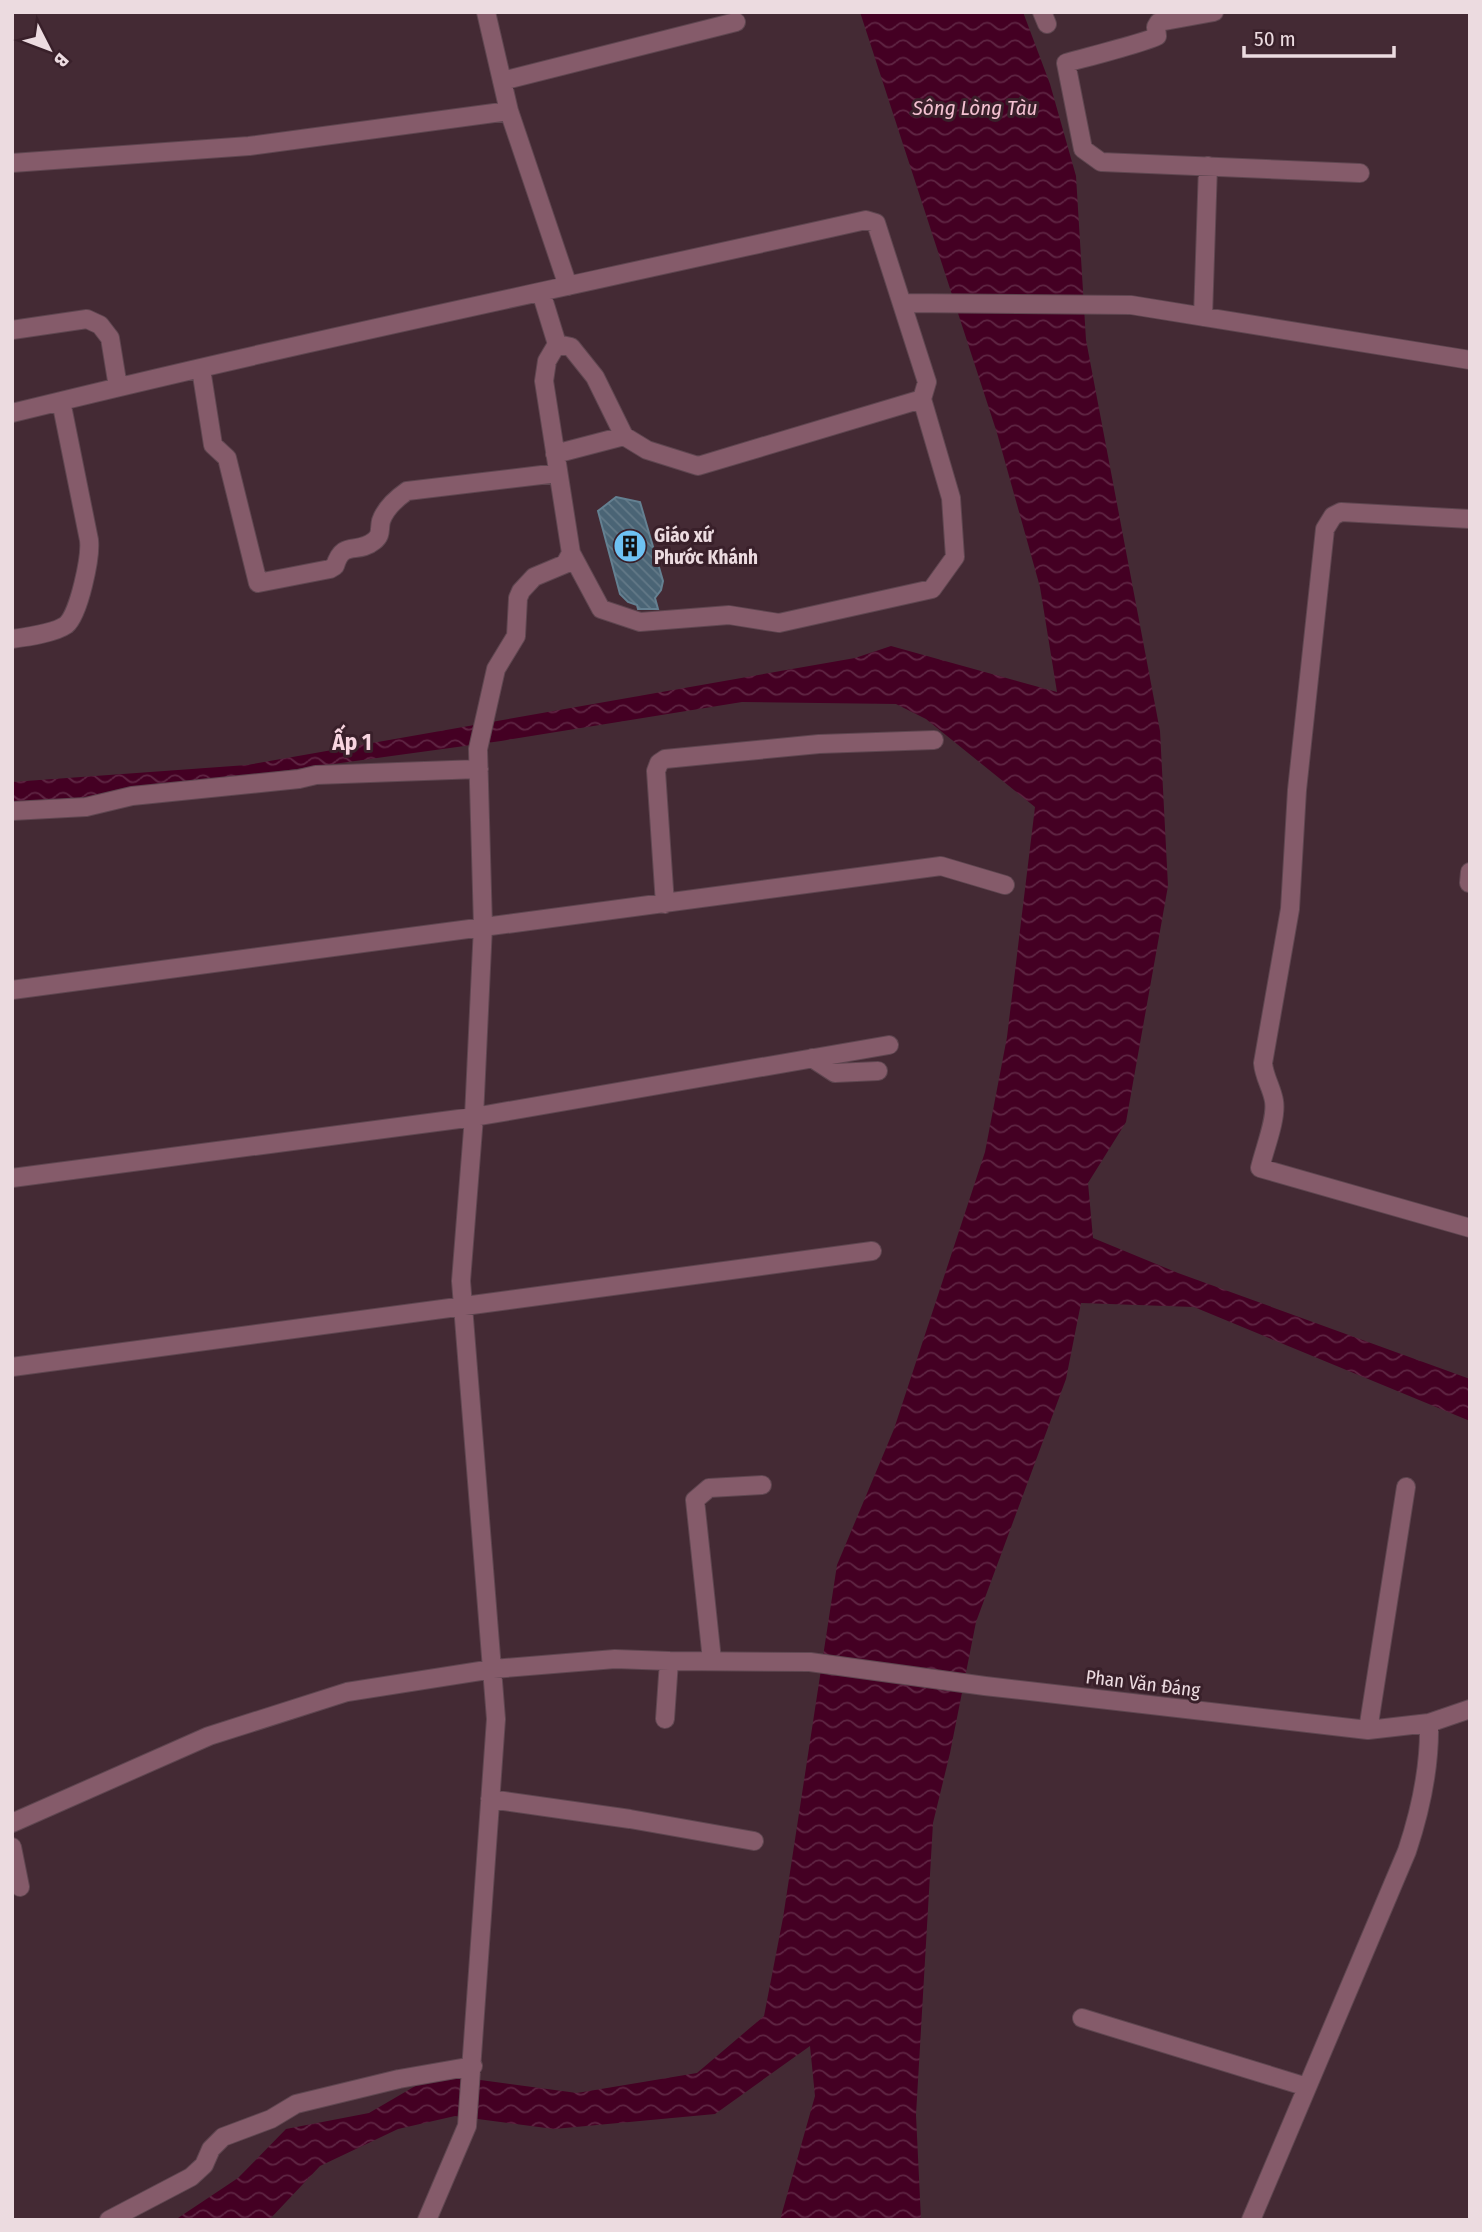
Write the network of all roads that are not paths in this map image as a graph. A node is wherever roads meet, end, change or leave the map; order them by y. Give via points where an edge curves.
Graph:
1 (486, 12) edge
2 (1214, 12) edge
3 (736, 22) dead end
4 (502, 81) junction
5 (509, 111) junction
6 (12, 163) edge
7 (1208, 166) junction
8 (1360, 173) dead end
9 (568, 286) junction
10 (541, 292) junction
11 (903, 303) junction
12 (1203, 317) junction
13 (12, 330) edge
14 (557, 344) junction
15 (1470, 360) edge
16 (201, 369) junction
17 (118, 387) junction
18 (922, 399) junction
19 (61, 401) junction
20 (12, 413) edge
21 (624, 436) junction
22 (555, 454) junction
23 (558, 473) junction
24 (1470, 519) edge
25 (571, 553) junction
26 (12, 639) edge
27 (934, 740) dead end
28 (479, 769) junction
29 (12, 811) edge
30 (1470, 872) edge
31 (1469, 883) edge
32 (1004, 886) dead end
33 (665, 904) junction
34 (483, 926) junction
35 (12, 990) edge
36 (889, 1045) dead end
37 (812, 1058) junction
38 (878, 1071) dead end
39 (474, 1117) junction
40 (12, 1178) edge
41 (1470, 1228) edge
42 (872, 1251) dead end
43 (462, 1307) junction
44 (12, 1367) edge
45 (762, 1485) dead end
46 (1406, 1488) dead end
47 (712, 1660) junction
48 (669, 1661) junction
49 (494, 1677) junction
50 (1470, 1709) edge
51 (665, 1712) dead end
52 (1429, 1723) junction
53 (1368, 1730) junction
54 (490, 1799) junction
55 (12, 1823) edge
56 (754, 1841) dead end
57 (12, 1847) edge
58 (18, 1879) dead end
59 (1082, 2018) dead end
60 (472, 2070) junction
61 (1307, 2087) junction
62 (109, 2220) edge
63 (428, 2220) edge
64 (1251, 2220) edge

1 - 4 street
2 - 7 street via 1159,22 1152,40 1066,63 1083,149 1101,162
3 - 4 street
4 - 5 street
5 - 6 street via 249,146
5 - 9 street
7 - 8 street
7 - 12 street
9 - 10 street
9 - 11 street via 866,220 876,223
10 - 14 street
10 - 16 street
11 - 12 street via 1131,305
11 - 18 street via 926,382
12 - 15 street
13 - 17 street via 87,319 100,325 110,338
14 - 21 street via 571,347 595,377
14 - 22 street via 547,361 544,381
16 - 17 street
16 - 23 street via 214,445 227,458 258,583 335,566 342,551 376,540 384,515 407,491
17 - 19 street
18 - 21 street via 698,466 647,450
18 - 25 street via 951,498 954,557 932,589 779,623 729,615 640,622 601,608
19 - 20 street
19 - 26 street via 89,540 88,563 65,625
21 - 22 street
22 - 23 street
23 - 25 street
24 - 41 street via 1341,512 1325,529 1297,790 1290,909 1263,1063 1274,1101 1260,1168
25 - 28 street via 565,564 534,577 518,598 516,636 499,662 478,749
27 - 33 street via 819,744 659,763
28 - 29 street via 308,777 132,796 86,807
28 - 34 street
30 - 31 street
32 - 33 street via 941,866
33 - 34 street
34 - 35 street
34 - 39 street
36 - 37 street
37 - 38 street via 835,1073
37 - 39 street
39 - 40 street
39 - 43 street via 462,1250
42 - 43 street
43 - 44 street
43 - 49 street
45 - 47 street via 709,1488 695,1500
46 - 53 street
47 - 48 street, Phan Văn Đáng
47 - 53 street, Phan Văn Đáng via 810,1662
48 - 49 street, Phan Văn Đáng via 615,1658
48 - 51 street
49 - 54 street
49 - 55 street, Phan Văn Đáng via 347,1692 209,1736
50 - 52 street, Phan Văn Đáng
52 - 53 street, Phan Văn Đáng
52 - 61 street via 1430,1748 1420,1812 1407,1851
54 - 56 street
54 - 60 street
57 - 58 street
59 - 61 street
60 - 62 street via 399,2079 296,2104 223,2137 191,2177
60 - 63 street via 467,2126
61 - 64 street

